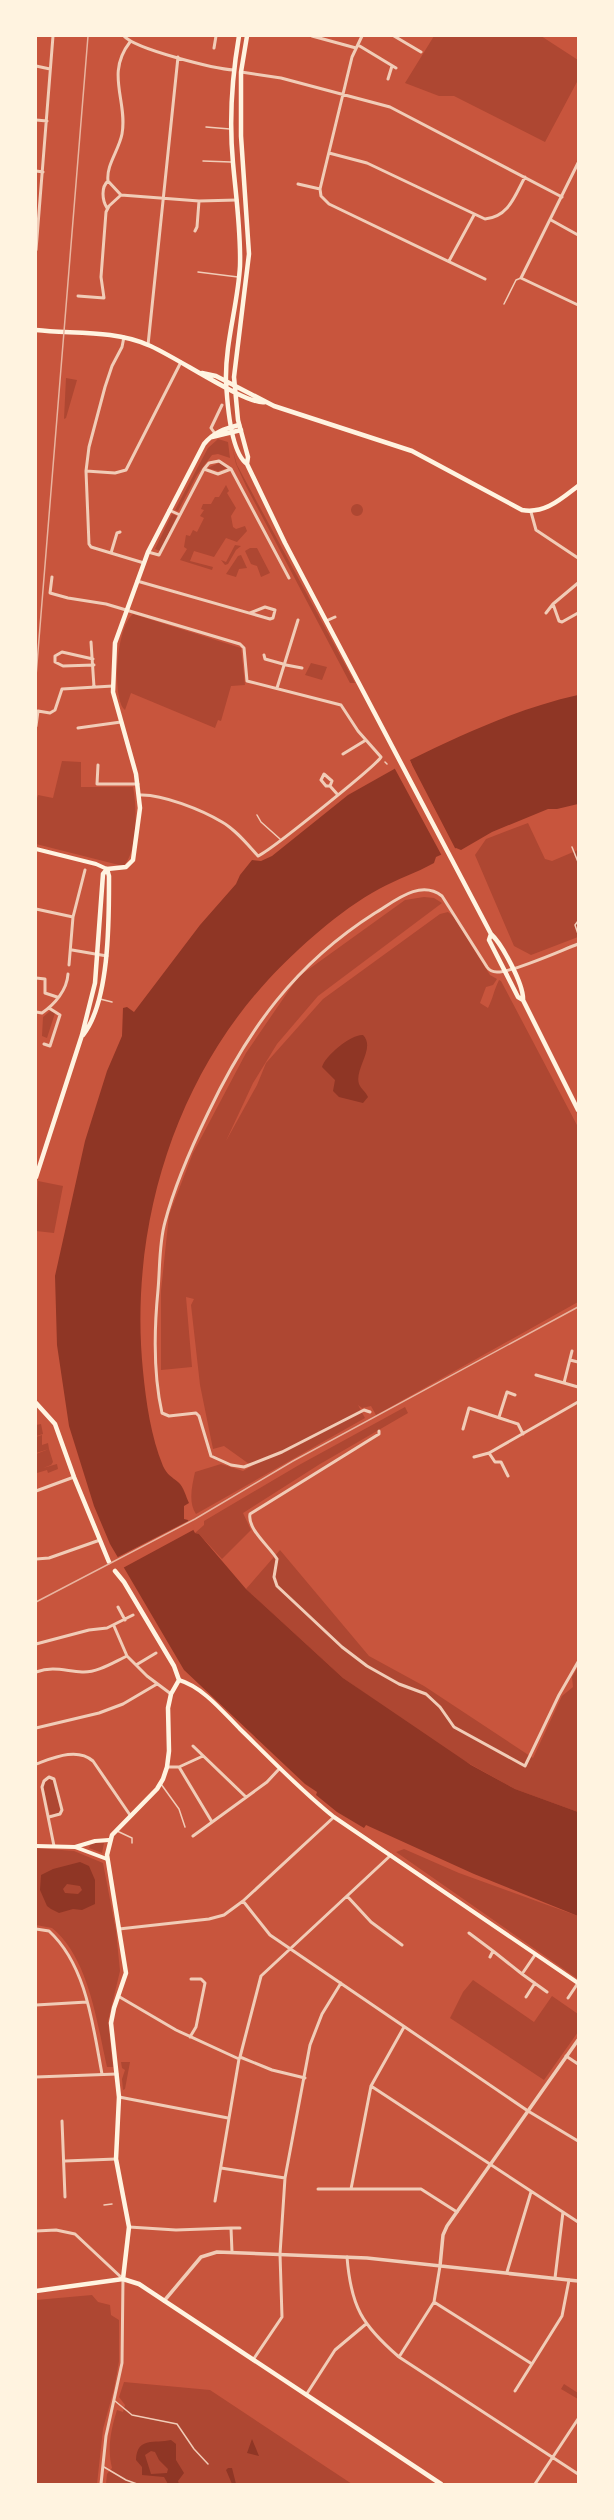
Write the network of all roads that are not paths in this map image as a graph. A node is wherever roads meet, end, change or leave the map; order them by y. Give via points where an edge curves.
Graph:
1 (53, 36) edge
2 (124, 36) edge
3 (216, 36) edge
4 (239, 36) edge
5 (247, 36) edge
6 (312, 36) edge
7 (362, 36) edge
8 (394, 36) edge
9 (130, 42) junction
10 (357, 46) junction
11 (214, 48) dead end
12 (421, 52) dead end
13 (178, 57) junction
14 (36, 66) edge
15 (392, 66) junction
16 (396, 68) dead end
17 (50, 69) junction
18 (234, 70) junction
19 (242, 72) junction
20 (388, 79) dead end
21 (344, 95) junction
22 (36, 120) edge
23 (47, 121) junction
24 (206, 127) dead end
25 (232, 128) junction
26 (329, 153) junction
27 (204, 161) dead end
28 (233, 162) junction
29 (578, 163) edge
30 (36, 171) edge
31 (43, 172) junction
32 (525, 177) junction
33 (108, 181) junction
34 (298, 184) dead end
35 (320, 189) junction
36 (121, 195) junction
37 (562, 197) junction
38 (165, 199) junction
39 (237, 200) junction
40 (199, 201) junction
41 (107, 208) junction
42 (474, 215) junction
43 (551, 220) junction
44 (37, 226) edge
45 (195, 231) dead end
46 (578, 235) edge
47 (36, 250) edge
48 (449, 261) junction
49 (198, 272) dead end
50 (239, 277) junction
51 (521, 278) junction
52 (486, 279) dead end
53 (238, 289) junction
54 (246, 290) junction
55 (78, 296) dead end
56 (504, 304) dead end
57 (578, 305) edge
58 (232, 327) junction
59 (241, 328) junction
60 (36, 330) edge
61 (124, 337) junction
62 (148, 345) junction
63 (181, 362) junction
64 (202, 373) junction
65 (226, 382) junction
66 (235, 388) junction
67 (227, 389) junction
68 (236, 394) junction
69 (265, 402) junction
70 (222, 405) dead end
71 (240, 428) junction
72 (232, 429) junction
73 (214, 436) junction
74 (246, 464) junction
75 (204, 469) junction
76 (231, 469) junction
77 (86, 471) junction
78 (578, 486) edge
79 (169, 510) junction
80 (531, 512) junction
81 (180, 515) junction
82 (120, 532) dead end
83 (148, 552) junction
84 (111, 553) junction
85 (578, 558) edge
86 (144, 563) junction
87 (52, 577) dead end
88 (289, 578) dead end
89 (137, 581) junction
90 (578, 584) edge
91 (552, 604) junction
92 (126, 610) junction
93 (546, 612) dead end
94 (250, 613) junction
95 (578, 613) edge
96 (335, 617) dead end
97 (298, 620) dead end
98 (326, 621) junction
99 (91, 642) dead end
100 (264, 655) dead end
101 (93, 659) junction
102 (94, 665) junction
103 (284, 665) junction
104 (302, 668) dead end
105 (113, 686) junction
106 (94, 687) junction
107 (277, 688) junction
108 (121, 722) junction
109 (36, 726) edge
110 (78, 728) dead end
111 (366, 740) junction
112 (343, 754) dead end
113 (383, 760) junction
114 (387, 764) dead end
115 (98, 765) dead end
116 (138, 784) junction
117 (330, 786) dead end
118 (140, 794) junction
119 (338, 795) junction
120 (257, 815) dead end
121 (281, 841) junction
122 (572, 846) dead end
123 (36, 849) edge
124 (578, 862) edge
125 (106, 869) junction
126 (85, 870) dead end
127 (36, 909) edge
128 (73, 917) junction
129 (578, 921) edge
130 (491, 934) junction
131 (578, 934) edge
132 (578, 944) edge
133 (72, 950) junction
134 (98, 956) junction
135 (107, 956) junction
136 (69, 965) dead end
137 (512, 969) junction
138 (505, 971) junction
139 (68, 974) dead end
140 (36, 978) edge
141 (57, 997) junction
142 (98, 999) junction
143 (523, 1000) junction
144 (112, 1002) dead end
145 (49, 1008) junction
146 (36, 1012) edge
147 (82, 1035) junction
148 (44, 1044) dead end
149 (578, 1110) edge
150 (38, 1165) edge
151 (36, 1177) edge
152 (572, 1351) dead end
153 (570, 1360) junction
154 (578, 1362) edge
155 (536, 1375) dead end
156 (564, 1383) junction
157 (578, 1388) edge
158 (515, 1395) dead end
159 (578, 1402) edge
160 (36, 1403) edge
161 (370, 1412) dead end
162 (499, 1417) junction
163 (463, 1429) dead end
164 (380, 1433) dead end
165 (522, 1434) junction
166 (489, 1453) junction
167 (474, 1457) dead end
168 (508, 1476) dead end
169 (74, 1477) junction
170 (36, 1491) edge
171 (100, 1540) junction
172 (36, 1559) edge
173 (109, 1562) dead end
174 (115, 1571) dead end
175 (118, 1607) dead end
176 (133, 1615) dead end
177 (125, 1620) junction
178 (114, 1626) junction
179 (36, 1644) edge
180 (156, 1653) dead end
181 (127, 1656) junction
182 (578, 1662) edge
183 (136, 1665) junction
184 (36, 1672) edge
185 (179, 1680) junction
186 (157, 1684) junction
187 (171, 1694) junction
188 (36, 1728) edge
189 (193, 1746) dead end
190 (203, 1756) junction
191 (36, 1764) edge
192 (168, 1767) junction
193 (179, 1767) junction
194 (280, 1768) junction
195 (160, 1784) junction
196 (246, 1797) junction
197 (130, 1816) junction
198 (49, 1817) junction
199 (334, 1817) junction
200 (212, 1822) junction
201 (185, 1826) dead end
202 (116, 1830) junction
203 (193, 1836) dead end
204 (109, 1840) junction
205 (86, 1842) junction
206 (132, 1843) dead end
207 (36, 1846) edge
208 (54, 1846) junction
209 (75, 1847) junction
210 (86, 1851) junction
211 (391, 1855) junction
212 (107, 1859) junction
213 (347, 1896) junction
214 (243, 1901) junction
215 (36, 1929) edge
216 (119, 1929) junction
217 (469, 1932) dead end
218 (402, 1945) dead end
219 (290, 1949) junction
220 (494, 1952) junction
221 (535, 1955) junction
222 (490, 1956) dead end
223 (522, 1974) junction
224 (191, 1979) dead end
225 (341, 1983) junction
226 (535, 1983) junction
227 (578, 1983) edge
228 (547, 1992) dead end
229 (118, 1996) junction
230 (526, 1997) dead end
231 (568, 1998) dead end
232 (87, 2002) junction
233 (36, 2005) edge
234 (404, 2027) junction
235 (190, 2037) junction
236 (578, 2040) edge
237 (566, 2056) junction
238 (239, 2058) junction
239 (578, 2064) edge
240 (102, 2074) junction
241 (117, 2074) junction
242 (36, 2077) edge
243 (305, 2078) junction
244 (371, 2086) junction
245 (119, 2097) junction
246 (528, 2111) junction
247 (228, 2118) junction
248 (62, 2121) dead end
249 (578, 2141) edge
250 (116, 2159) junction
251 (65, 2161) junction
252 (491, 2164) junction
253 (221, 2168) junction
254 (285, 2178) junction
255 (318, 2189) dead end
256 (351, 2190) junction
257 (531, 2192) junction
258 (65, 2197) dead end
259 (215, 2201) dead end
260 (118, 2202) dead end
261 (124, 2202) junction
262 (112, 2204) dead end
263 (104, 2205) dead end
264 (457, 2212) junction
265 (563, 2212) junction
266 (578, 2222) edge
267 (129, 2227) junction
268 (231, 2228) junction
269 (240, 2228) dead end
270 (36, 2231) edge
271 (232, 2252) junction
272 (280, 2254) junction
273 (347, 2258) junction
274 (440, 2266) junction
275 (507, 2272) junction
276 (555, 2278) junction
277 (123, 2279) junction
278 (569, 2280) junction
279 (578, 2280) edge
280 (36, 2291) edge
281 (164, 2301) junction
282 (434, 2302) junction
283 (366, 2324) junction
284 (399, 2357) junction
285 (253, 2360) junction
286 (532, 2364) junction
287 (515, 2391) dead end
288 (306, 2395) junction
289 (115, 2401) junction
290 (578, 2419) edge
291 (552, 2458) junction
292 (208, 2464) dead end
293 (102, 2466) junction
294 (578, 2474) edge
295 (126, 2480) junction
296 (101, 2484) edge
297 (127, 2484) edge
298 (137, 2484) edge
299 (442, 2484) edge
300 (535, 2484) edge

1 - 17 street
2 - 9 street
3 - 11 street
4 - 18 main road
5 - 19 main road
6 - 10 street
7 - 10 street
8 - 12 street
9 - 13 street
9 - 33 street via 123,52 119,68 117,83 123,124 121,140 109,170
10 - 15 street
10 - 21 street
13 - 18 street
13 - 38 street
14 - 17 street
15 - 16 street
15 - 20 street
17 - 23 street
18 - 25 main road
19 - 21 street via 281,78
19 - 54 main road via 242,173 249,254
21 - 26 street
21 - 32 street via 394,108
22 - 23 street
23 - 31 street
24 - 25 lane
25 - 28 main road
26 - 35 street
26 - 42 street via 374,166
27 - 28 lane
28 - 39 main road
29 - 37 street
30 - 31 street
31 - 44 street
32 - 37 street
32 - 42 street via 512,203 502,214 485,219
33 - 36 street
33 - 41 street via 103,197
34 - 35 street
35 - 48 street via 321,196 329,204
36 - 38 street
36 - 41 street
37 - 43 street
38 - 40 street
38 - 62 street
39 - 40 street
39 - 50 main road
40 - 45 street
41 - 55 street via 101,277 104,298
42 - 48 street
43 - 46 street
43 - 51 street
44 - 47 street
48 - 52 street
49 - 50 lane
50 - 53 main road
51 - 56 lane via 516,280
51 - 57 street
53 - 54 main road
53 - 58 main road
54 - 59 main road
58 - 59 main road
58 - 65 main road
59 - 66 main road via 234,376
60 - 61 main road
61 - 62 main road
61 - 77 street via 96,417
62 - 63 main road
63 - 64 main road
63 - 77 street via 126,470 114,473
64 - 65 main road via 216,376
64 - 67 main road
65 - 66 main road
65 - 67 main road
66 - 68 main road
66 - 69 main road
67 - 68 main road
67 - 72 main road
68 - 69 main road
68 - 71 main road
69 - 80 main road via 412,451 466,478 515,507
70 - 73 street via 211,428
71 - 72 main road
71 - 74 main road via 248,457
72 - 73 main road
72 - 74 main road via 241,460
73 - 79 main road via 204,444
74 - 98 main road
75 - 76 street via 218,474
75 - 76 street via 209,463 219,461
75 - 81 street
76 - 88 street
77 - 84 street via 89,544 91,547
78 - 80 main road via 548,507
79 - 81 street
79 - 83 main road
80 - 85 street via 536,530
81 - 83 street via 159,555
82 - 84 street via 117,533
83 - 86 main road
84 - 86 street
86 - 89 main road
87 - 92 street via 50,593
89 - 92 main road
89 - 94 street
90 - 91 street
91 - 93 street
91 - 95 street via 559,621 562,622
92 - 105 main road via 115,642
92 - 107 street via 240,644 244,648 247,680
94 - 94 street via 270,619 273,618 275,610 265,608
96 - 98 street
97 - 103 street
98 - 130 main road
99 - 101 street
100 - 103 street via 265,659
101 - 102 street
101 - 102 street via 62,652 55,656 55,662 62,666
102 - 106 street
103 - 104 street
103 - 107 street
105 - 106 street
105 - 108 main road
106 - 109 street via 62,689 55,710 50,713 38,711
107 - 111 street via 341,705
108 - 110 street
108 - 116 main road
111 - 112 street
111 - 113 street
113 - 114 lane
113 - 119 street
115 - 116 street via 97,784
116 - 118 main road
117 - 119 street
118 - 121 street via 160,797 222,822 236,832 258,856
118 - 125 main road via 133,860 126,867
119 - 121 street
120 - 121 lane
122 - 124 lane
123 - 125 main road via 96,864
125 - 134 main road via 102,874
125 - 135 main road via 109,876
126 - 128 street
127 - 128 street
128 - 133 street
129 - 131 lane via 575,925
130 - 137 main road
130 - 138 main road via 489,940
132 - 137 street
133 - 134 street
133 - 136 street
134 - 135 street
134 - 147 main road via 95,983
135 - 142 main road
137 - 138 street
137 - 143 main road via 524,994
138 - 143 main road via 518,997
138 - 161 street via 496,972 489,969 446,900 433,891 416,890 401,897 317,956 276,998 248,1038 219,1089 187,1155 165,1224 156,1313 155,1379 162,1413 169,1416 196,1412 211,1456 231,1465 244,1466 282,1452 364,1410
139 - 141 street via 65,989
140 - 141 street via 45,980 45,993
141 - 145 street
142 - 144 lane
142 - 147 main road via 87,1029
143 - 149 main road
145 - 146 street via 42,1013
145 - 148 street via 60,1015 50,1046
147 - 150 main road
150 - 151 main road
152 - 153 street
153 - 154 street
153 - 156 street
155 - 156 street
156 - 157 street
158 - 162 street via 507,1392
159 - 165 street
160 - 169 main road via 56,1424
162 - 163 street via 469,1408
162 - 165 street via 518,1424
164 - 182 street via 250,1514 253,1527 277,1559 275,1582 318,1625 368,1666 399,1684 426,1694 440,1707 454,1727 524,1766
165 - 166 street
166 - 167 street
166 - 168 street via 495,1462 501,1462
169 - 170 street
169 - 171 main road
171 - 172 street via 49,1558
171 - 173 main road
174 - 185 main road via 174,1666
175 - 177 street
176 - 177 street
177 - 178 street
178 - 179 street via 60,1636
178 - 181 street
180 - 183 street
181 - 183 street
181 - 184 street via 104,1667 84,1672 57,1667
183 - 186 street
185 - 187 main road
185 - 194 main road via 191,1685 212,1701
186 - 187 street
186 - 188 street via 123,1704 99,1714
187 - 192 main road via 168,1708
189 - 190 street
190 - 193 street
190 - 196 street
191 - 197 street via 75,1754 87,1757 93,1761
192 - 193 street
192 - 195 main road
193 - 200 street
194 - 196 street via 267,1782
194 - 199 main road via 311,1799
195 - 197 main road
195 - 201 lane via 179,1809
196 - 200 street
197 - 202 main road
198 - 198 street via 42,1787 49,1777 54,1779 62,1810 60,1814
198 - 208 street
199 - 211 main road
199 - 214 street
200 - 203 street
202 - 204 main road
202 - 206 lane via 132,1838
204 - 205 main road
204 - 212 main road
205 - 209 main road
205 - 210 main road
207 - 208 main road
208 - 209 main road
209 - 210 main road
210 - 212 main road
211 - 213 street
211 - 221 main road
212 - 216 main road
213 - 218 street via 371,1922
213 - 219 street
214 - 216 street via 224,1915 209,1919
214 - 219 street via 270,1935
215 - 232 street via 49,1931 70,1959
216 - 229 main road via 126,1973
217 - 220 street
219 - 225 street
219 - 238 street via 261,1976
220 - 222 street
220 - 223 street
221 - 223 street
221 - 227 main road
223 - 226 street
224 - 235 street via 201,1979 205,1983 196,2028
225 - 234 street
225 - 243 street via 315,2029
226 - 228 street
226 - 230 street
227 - 231 street
229 - 235 street
229 - 241 main road via 112,2023
232 - 233 street
232 - 240 street
234 - 244 street
234 - 246 street
235 - 238 street
236 - 237 street
237 - 239 street
237 - 246 street
238 - 243 street
238 - 247 street
240 - 241 street
240 - 242 street
241 - 245 main road
243 - 254 street
244 - 252 street
244 - 256 street
245 - 247 street
245 - 250 main road
246 - 249 street
246 - 252 street
247 - 253 street
248 - 251 street
250 - 251 street
250 - 261 main road
251 - 258 street
252 - 257 street
252 - 264 street
253 - 254 street
253 - 259 street
254 - 272 street
255 - 256 street
256 - 264 street via 421,2189
257 - 265 street
257 - 275 street
260 - 261 lane
261 - 267 main road
262 - 263 lane
264 - 274 street via 444,2232
265 - 266 street
265 - 276 street
267 - 268 street via 176,2230
267 - 277 main road
268 - 269 street
268 - 271 street
270 - 277 street via 61,2230 75,2234
271 - 272 street
271 - 281 street via 217,2252 201,2257
272 - 273 street
272 - 285 street via 282,2317
273 - 274 street
273 - 283 street via 348,2281 355,2307
274 - 275 street
274 - 282 street
275 - 276 street
276 - 278 street
277 - 280 main road
277 - 281 main road via 139,2284
277 - 289 street via 123,2349
278 - 279 street
278 - 286 street via 562,2316
281 - 285 main road
282 - 284 street
282 - 286 street
283 - 284 street
283 - 288 street via 335,2350
284 - 291 street
285 - 288 main road
286 - 287 street
288 - 299 main road
289 - 292 lane via 132,2415 177,2424
289 - 293 street
290 - 291 street
291 - 294 street
291 - 300 street
293 - 295 lane
293 - 296 street
295 - 297 lane
295 - 298 lane

